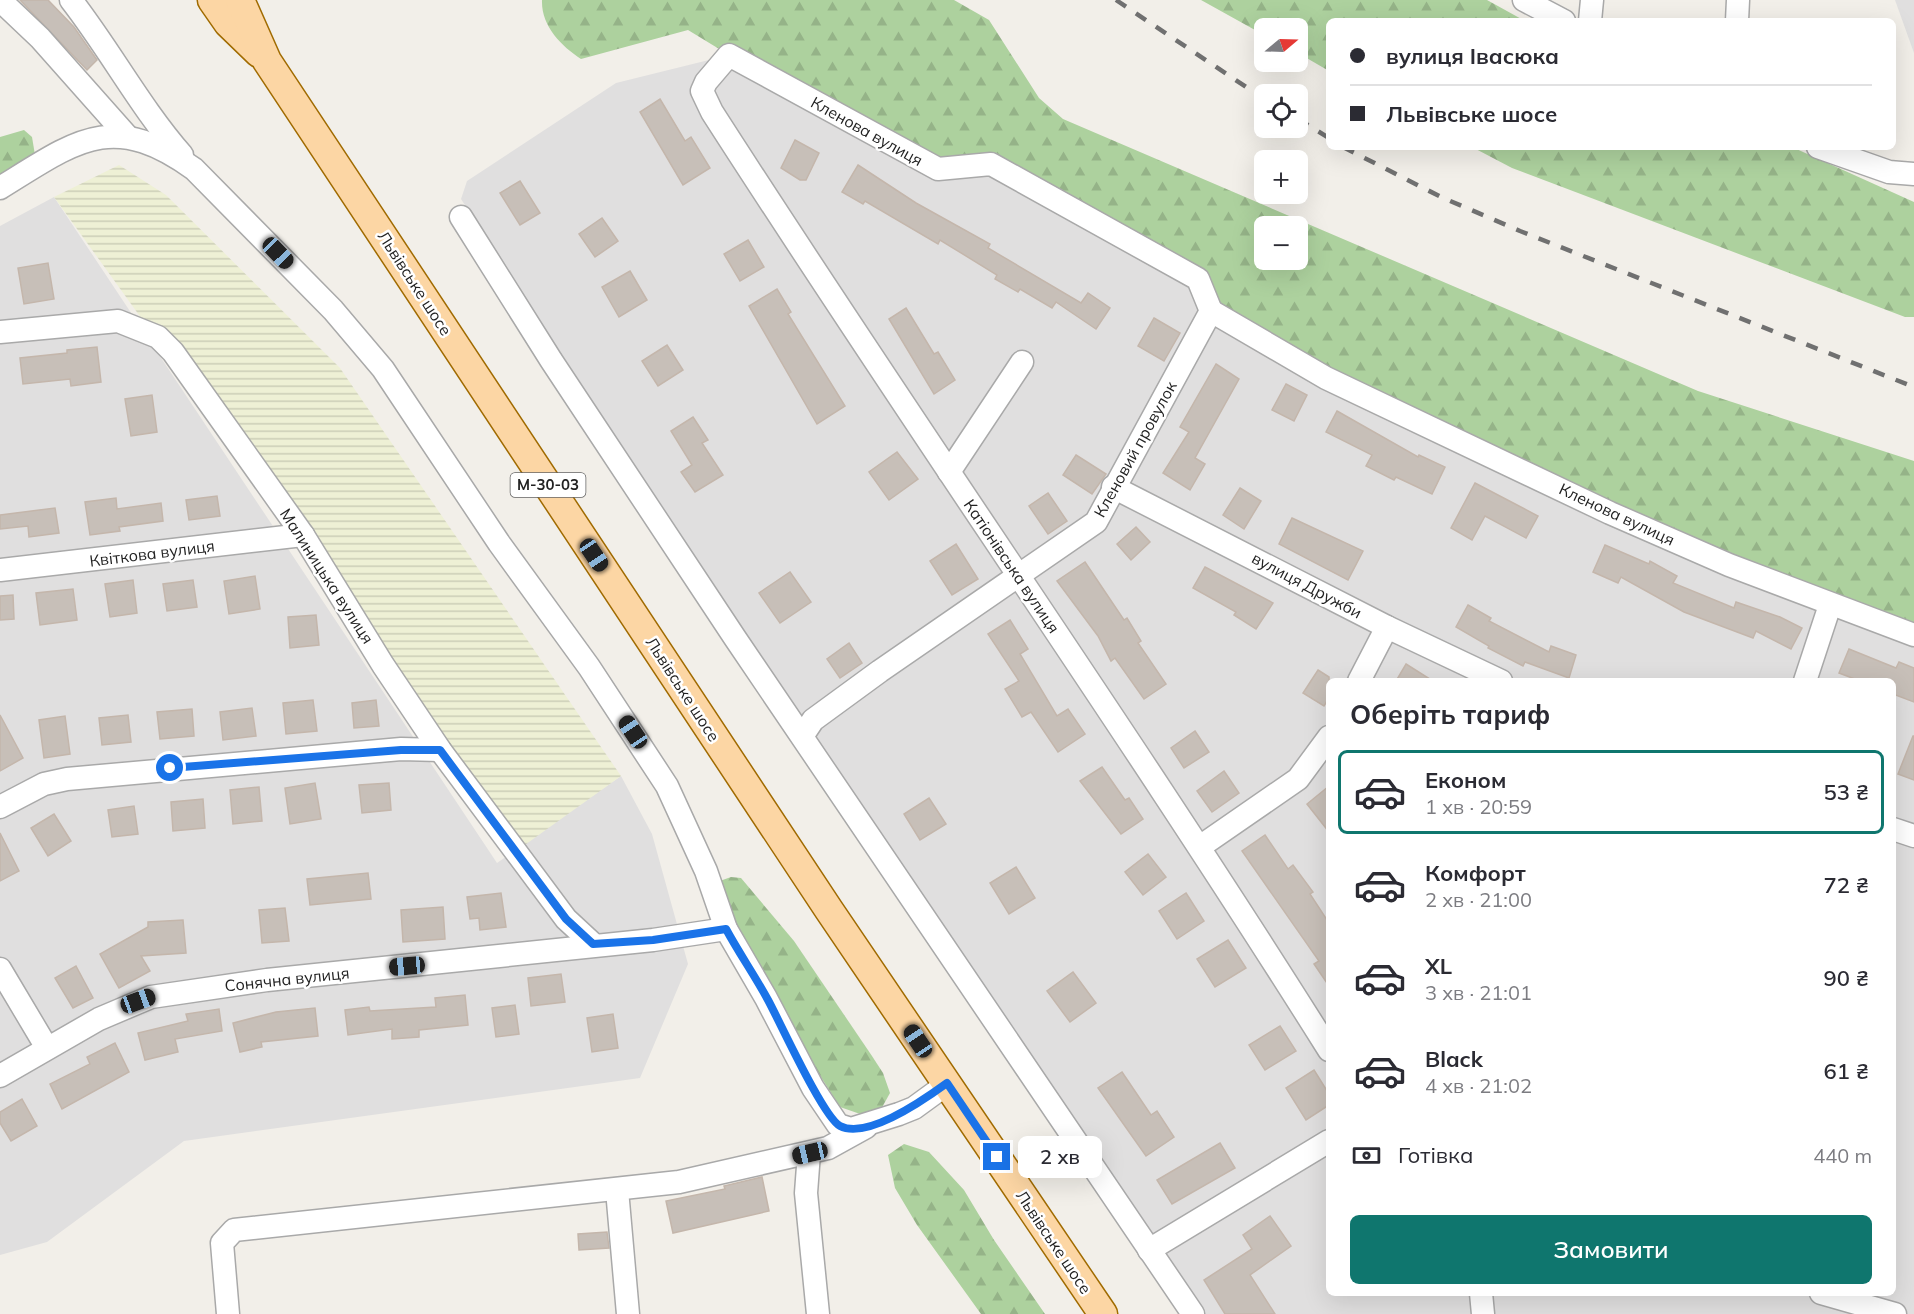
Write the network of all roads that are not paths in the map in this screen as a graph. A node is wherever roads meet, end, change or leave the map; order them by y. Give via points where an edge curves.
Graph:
1 (0, 0) edge
2 (71, 0) edge
3 (212, 0) edge
4 (240, 0) edge
5 (1524, 0) edge
6 (1592, 0) edge
7 (1738, 0) edge
8 (1558, 18) edge
9 (1590, 18) edge
10 (1737, 18) edge
11 (267, 61) junction
12 (712, 112) joint
13 (127, 136) junction
14 (1827, 150) edge
15 (194, 169) junction
16 (1914, 174) edge
17 (0, 188) edge
18 (461, 217) dead end
19 (1211, 311) junction
20 (0, 332) edge
21 (1022, 362) dead end
22 (949, 472) junction
23 (1113, 488) junction
24 (303, 536) junction
25 (0, 570) edge
26 (1018, 575) junction
27 (1830, 605) junction
28 (1387, 627) junction
29 (1914, 635) edge
30 (1361, 678) edge
31 (1495, 678) edge
32 (1806, 678) edge
33 (803, 735) junction
34 (1326, 741) edge
35 (440, 750) junction
36 (0, 807) edge
37 (1896, 831) edge
38 (1914, 836) edge
39 (1200, 846) junction
40 (726, 929) junction
41 (593, 944) junction
42 (0, 969) edge
43 (1326, 1045) edge
44 (47, 1048) junction
45 (0, 1076) edge
46 (947, 1083) junction
47 (835, 1136) junction
48 (1326, 1143) edge
49 (810, 1153) junction
50 (617, 1190) junction
51 (1149, 1250) junction
52 (1482, 1296) edge
53 (1832, 1296) edge
54 (228, 1314) edge
55 (628, 1314) edge
56 (818, 1314) edge
57 (1103, 1314) edge
58 (1193, 1314) edge
59 (1483, 1314) edge
60 (1895, 1314) edge

1 - 13 street
2 - 15 street via 159,128
3 - 11 main road, Львівське шосе / М-30-03 via 228,23
4 - 11 main road, Львівське шосе / М-30-03
5 - 8 street
6 - 9 street
7 - 10 street
11 - 46 main road, Львівське шосе / М-30-03
12 - 19 street, Кленова вулиця via 702,91 729,55 938,169 991,164 1198,279
12 - 22 street, Катіонівська вулиця
13 - 15 street via 171,153
13 - 17 street via 113,135 79,143
14 - 16 street via 1889,172
15 - 40 street via 333,310 383,369 668,786 706,871
18 - 33 street via 550,360
19 - 23 street, Кленовий провулок
19 - 27 street, Кленова вулиця via 1326,378 1610,513
20 - 24 street, Малиницька вулиця via 118,321 158,337 173,352
21 - 22 street
22 - 26 street, Катіонівська вулиця
23 - 26 street, Кленовий провулок via 1096,522
23 - 28 street, вулиця Дружби
24 - 25 street, Квіткова вулиця
24 - 35 street, Малиницька вулиця
26 - 33 street, Кленовий провулок via 813,720
26 - 39 street, Катіонівська вулиця
27 - 29 street, Кленова вулиця
27 - 32 street
28 - 30 street
28 - 31 street, вулиця Дружби
33 - 51 street
34 - 39 street via 1298,779
35 - 36 street via 401,750 67,779 44,784
35 - 41 street, Малиницька вулиця via 566,919
37 - 38 street
39 - 43 street, Катіонівська вулиця
40 - 41 street, Сонячна вулиця
40 - 47 street via 766,998
41 - 44 street, Сонячна вулиця via 267,980 151,997 99,1019
42 - 44 street
44 - 45 street, Сонячна вулиця
46 - 47 street via 914,1108
46 - 57 main road, Львівське шосе / М-30-03
47 - 49 street
48 - 51 street
49 - 50 street via 679,1182
49 - 56 street via 806,1193
50 - 54 street via 234,1230 222,1243
50 - 55 street
51 - 58 street
52 - 59 street
53 - 60 street

